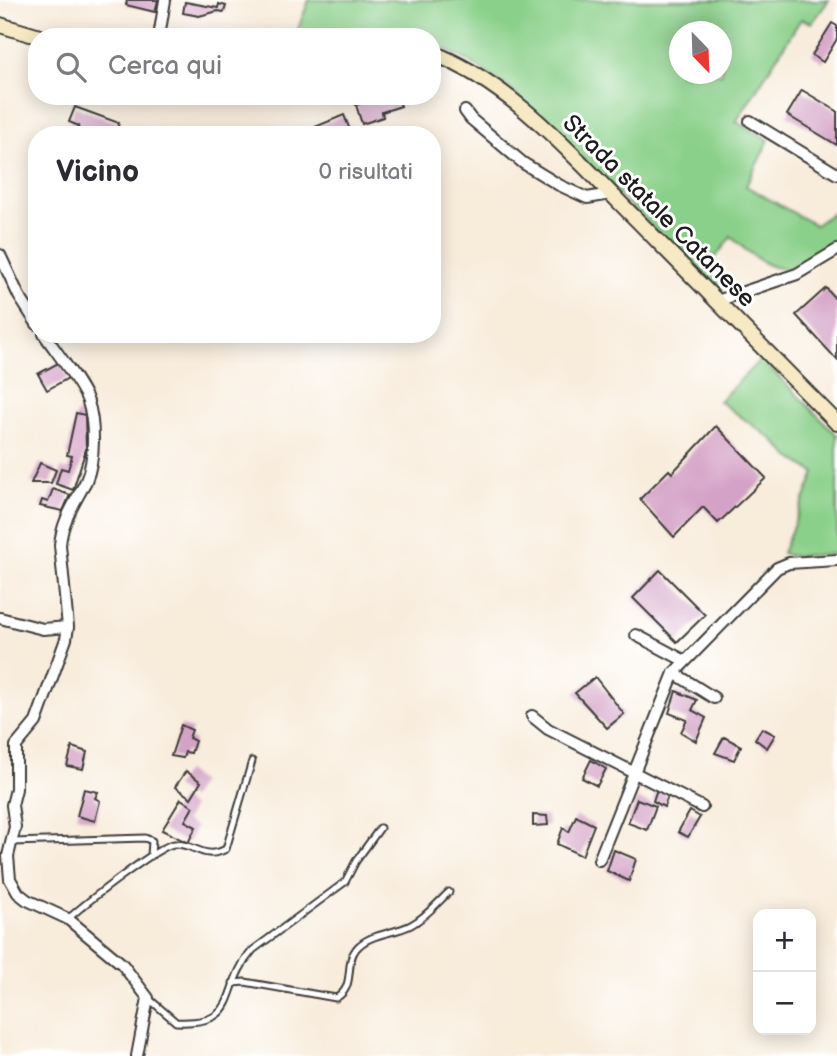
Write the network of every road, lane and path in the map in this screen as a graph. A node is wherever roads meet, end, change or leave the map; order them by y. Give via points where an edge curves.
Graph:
1 (165, 0) edge
2 (0, 25) edge
3 (160, 28) edge
4 (28, 33) edge
5 (441, 57) edge
6 (466, 111) dead end
7 (750, 121) dead end
8 (837, 174) edge
9 (611, 194) junction
10 (837, 250) edge
11 (0, 255) edge
12 (717, 301) junction
13 (28, 310) edge
14 (50, 343) edge
15 (837, 423) edge
16 (837, 560) edge
17 (0, 618) edge
18 (68, 627) junction
19 (636, 635) dead end
20 (685, 661) junction
21 (674, 673) junction
22 (714, 698) dead end
23 (532, 716) dead end
24 (252, 761) dead end
25 (634, 771) junction
26 (702, 807) dead end
27 (380, 828) dead end
28 (12, 842) junction
29 (151, 856) junction
30 (599, 860) dead end
31 (449, 892) dead end
32 (68, 919) junction
33 (233, 983) junction
34 (148, 998) junction
35 (137, 1056) edge

1 - 3 street
2 - 4 main road
5 - 9 main road, Strada statale Catanese via 468,69 506,96
6 - 9 street via 523,163 559,185 587,198
7 - 8 street
9 - 12 main road, Strada statale Catanese
10 - 12 street via 797,274
11 - 13 street
12 - 15 main road, Strada statale Catanese
14 - 18 street via 88,400 94,447 87,478 61,533
16 - 20 street via 777,568
17 - 18 street via 43,629
18 - 28 street via 36,722 16,746
19 - 20 street
20 - 21 street
21 - 22 street
21 - 25 street
23 - 25 street via 548,729
24 - 29 lane via 226,849 212,855 175,844
25 - 26 street
25 - 30 street
27 - 33 lane via 345,883 253,950
28 - 29 lane via 145,838 152,841
28 - 32 street via 9,879 19,893
29 - 32 lane
31 - 33 lane via 412,924 357,947 347,987 337,998
32 - 34 street via 122,964
33 - 34 lane via 225,1006 210,1020 176,1022
34 - 35 street

